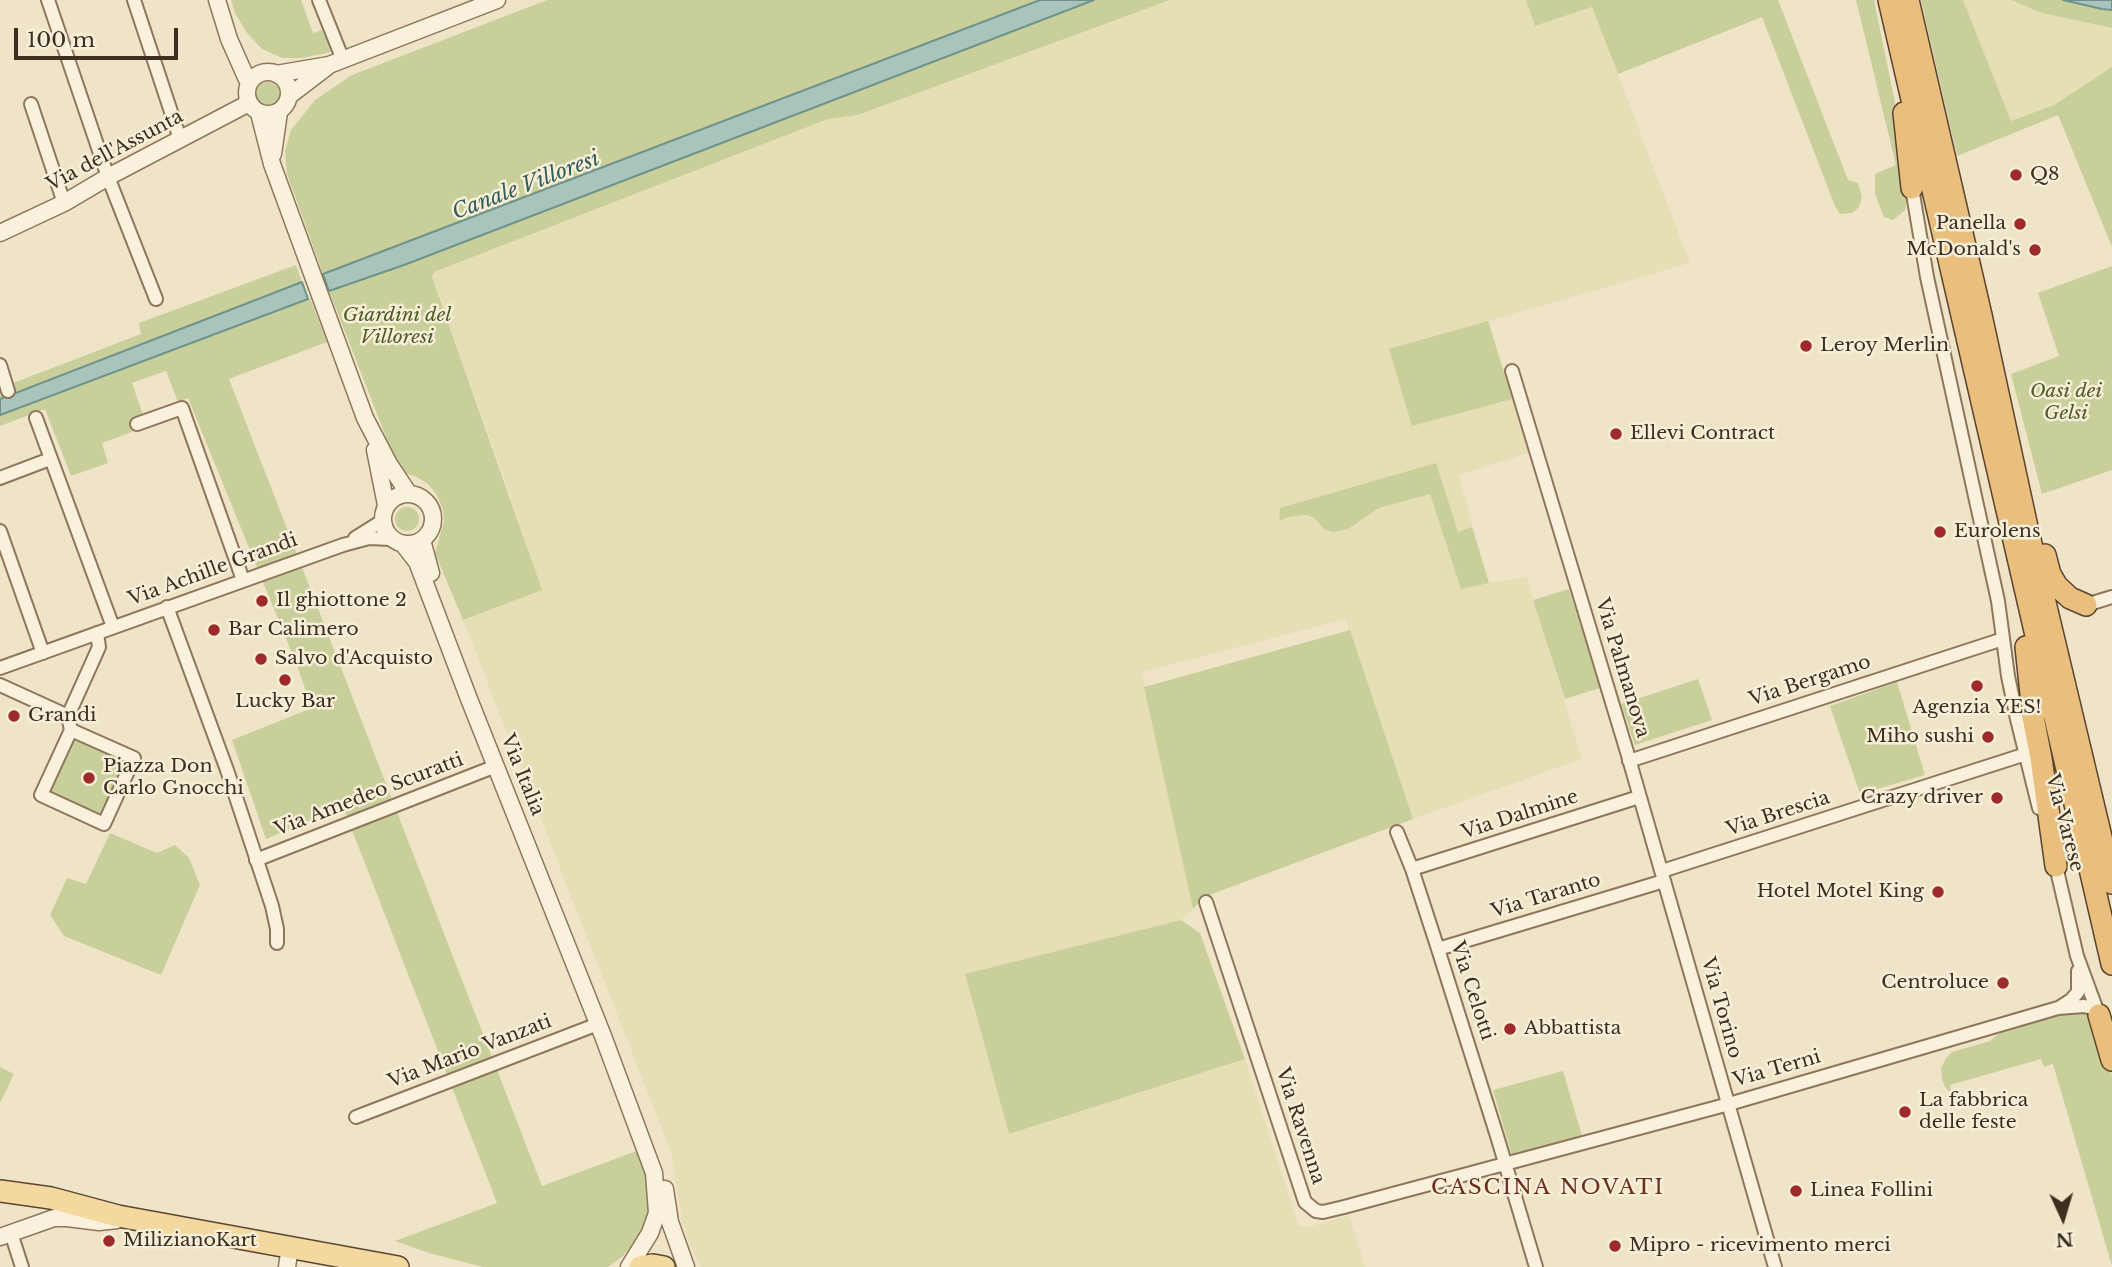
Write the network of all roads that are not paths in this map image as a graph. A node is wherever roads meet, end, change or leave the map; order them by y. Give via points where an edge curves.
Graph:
1 (48, 0) edge
2 (134, 0) edge
3 (217, 0) edge
4 (320, 0) edge
5 (497, 0) edge
6 (1888, 0) edge
7 (1908, 0) edge
8 (229, 39) junction
9 (336, 63) junction
10 (272, 73) junction
11 (249, 84) junction
12 (289, 96) junction
13 (31, 104) dead end
14 (254, 108) junction
15 (279, 112) junction
16 (180, 139) junction
17 (272, 164) junction
18 (108, 177) junction
19 (1912, 188) joint
20 (64, 203) junction
21 (0, 233) edge
22 (156, 299) dead end
23 (0, 365) edge
24 (1512, 370) dead end
25 (8, 391) dead end
26 (36, 418) dead end
27 (137, 424) dead end
28 (369, 427) junction
29 (50, 459) junction
30 (0, 478) edge
31 (409, 494) junction
32 (2003, 499) junction
33 (384, 513) junction
34 (2026, 527) junction
35 (0, 531) edge
36 (422, 540) junction
37 (397, 542) junction
38 (343, 545) junction
39 (243, 580) junction
40 (2112, 597) edge
41 (2086, 605) joint
42 (167, 607) junction
43 (2042, 625) junction
44 (113, 627) junction
45 (97, 633) junction
46 (2003, 639) junction
47 (43, 653) junction
48 (0, 668) edge
49 (0, 685) edge
50 (68, 716) junction
51 (488, 722) junction
52 (71, 730) junction
53 (2026, 754) junction
54 (1629, 761) junction
55 (496, 766) junction
56 (1639, 797) junction
57 (519, 803) junction
58 (2095, 815) junction
59 (1397, 832) dead end
60 (2112, 836) edge
61 (257, 860) junction
62 (2056, 866) junction
63 (1412, 869) junction
64 (1663, 876) junction
65 (2112, 883) edge
66 (1206, 902) dead end
67 (277, 943) dead end
68 (1438, 948) junction
69 (2077, 956) junction
70 (2112, 964) edge
71 (587, 980) junction
72 (2058, 1008) junction
73 (2099, 1015) junction
74 (598, 1024) junction
75 (2112, 1060) edge
76 (625, 1071) junction
77 (1729, 1104) junction
78 (356, 1117) dead end
79 (1506, 1163) junction
80 (0, 1194) edge
81 (126, 1217) junction
82 (5, 1235) edge
83 (289, 1257) edge
84 (22, 1267) edge
85 (398, 1267) edge
86 (629, 1267) edge
87 (640, 1267) edge
88 (664, 1267) edge
89 (686, 1267) edge
90 (1536, 1267) edge
91 (1774, 1267) edge

1 - 18 street
2 - 16 street
3 - 8 street
4 - 9 street
5 - 9 street
6 - 19 highway
6 - 32 highway
7 - 34 highway
8 - 10 street via 248,59
8 - 11 street
9 - 10 street
9 - 12 street
10 - 11 street via 254,77
10 - 12 street via 286,83
11 - 14 street
12 - 15 street
13 - 20 street
14 - 15 street
14 - 16 street, Via dell'Assunta
14 - 17 street
15 - 17 street
16 - 18 street, Via dell'Assunta
17 - 28 street
18 - 20 street, Via dell'Assunta
18 - 22 street
19 - 46 street, Via Varese
20 - 21 street, Via dell'Assunta
23 - 25 street
24 - 54 street, Via Palmanova
26 - 29 street
27 - 39 street via 182,408
28 - 31 street
28 - 33 street
29 - 30 street
29 - 44 street
31 - 33 street via 398,495
31 - 36 street via 422,498 431,509 433,523
32 - 43 highway
32 - 62 highway
33 - 37 street via 385,531
33 - 38 street, Via Achille Grandi
34 - 41 highway via 2040,537 2057,586
34 - 43 highway
35 - 47 street
36 - 37 street
36 - 51 street, Via Italia
37 - 38 street, Via Achille Grandi via 369,538
37 - 55 street, Via Italia via 418,562
38 - 39 street, Via Achille Grandi
39 - 42 street, Via Achille Grandi
40 - 41 street
42 - 44 street, Via Achille Grandi
42 - 61 street
43 - 58 highway
43 - 70 highway
44 - 45 street, Via Achille Grandi
45 - 47 street, Via Achille Grandi
45 - 50 street via 99,647
46 - 53 street, Via Varese
46 - 54 street, Via Bergamo
47 - 48 street, Via Achille Grandi
49 - 50 street
50 - 52 street
51 - 55 street
51 - 57 street, Via Italia
52 - 52 street via 41,795 104,824 134,758
53 - 62 street, Via Varese
53 - 64 street, Via Brescia
54 - 56 street, Via Torino
55 - 57 street
55 - 61 street, Via Amedeo Scuratti
55 - 74 street, Via Italia
56 - 63 street, Via Dalmine
56 - 64 street, Via Torino
57 - 71 street, Via Italia
58 - 60 highway via 2108,822
58 - 65 highway
59 - 63 street, Via Celotti
61 - 67 street via 275,917
62 - 69 street, Via Varese
63 - 68 street, Via Celotti
64 - 68 street, Via Taranto
64 - 77 street, Via Torino
66 - 79 street, Via Ravenna via 1305,1202 1323,1212
68 - 79 street, Via Celotti
69 - 72 street via 2078,992
69 - 73 street, Via Varese
71 - 74 street, Via Italia
71 - 76 street, Via Italia
72 - 73 street, Via Terni via 2084,1006
72 - 77 street, Via Terni
73 - 75 highway
74 - 76 street, Via Italia
74 - 78 street, Via Mario Vanzati
74 - 86 street, Via Italia via 651,1163 657,1192 657,1213 650,1233
76 - 89 street, Via Italia via 663,1171 670,1222
77 - 79 street, Via Terni
77 - 91 street, Via Torino
79 - 90 street, Via Celotti
80 - 81 main road via 51,1198
81 - 82 street via 99,1222 54,1218
81 - 83 main road
82 - 84 street
83 - 85 main road
87 - 88 main road

